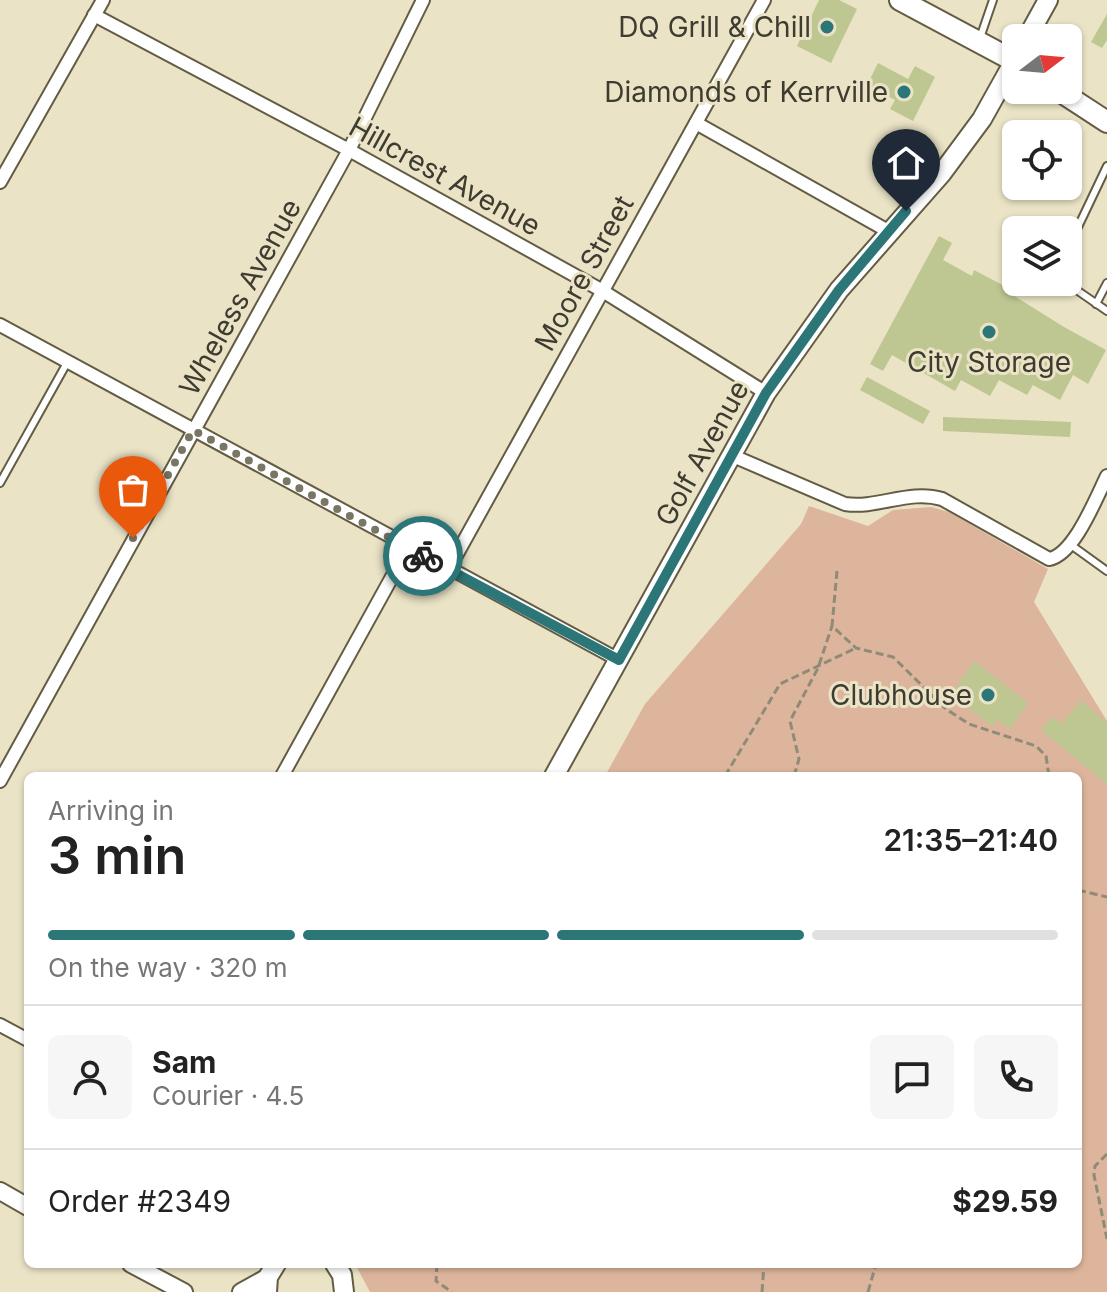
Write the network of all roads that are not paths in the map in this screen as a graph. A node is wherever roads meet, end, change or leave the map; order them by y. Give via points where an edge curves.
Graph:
1 (103, 0) edge
2 (423, 0) edge
3 (764, 0) edge
4 (900, 0) edge
5 (993, 0) edge
6 (1048, 0) edge
7 (94, 15) junction
8 (1035, 24) edge
9 (979, 41) junction
10 (1002, 54) edge
11 (1002, 84) edge
12 (1079, 104) edge
13 (1107, 122) edge
14 (696, 123) junction
15 (349, 150) junction
16 (1107, 166) edge
17 (0, 182) edge
18 (1082, 219) edge
19 (888, 231) junction
20 (1107, 283) edge
21 (601, 290) junction
22 (1082, 294) edge
23 (1096, 304) junction
24 (1107, 311) edge
25 (0, 325) edge
26 (68, 361) junction
27 (766, 393) junction
28 (193, 430) junction
29 (733, 456) junction
30 (1107, 476) edge
31 (0, 483) edge
32 (1071, 545) junction
33 (408, 548) junction
34 (448, 570) junction
35 (1107, 571) edge
36 (619, 660) junction
37 (284, 772) edge
38 (556, 772) edge
39 (0, 781) edge
40 (0, 1025) edge
41 (24, 1038) edge
42 (0, 1191) edge
43 (24, 1205) edge
44 (139, 1268) edge
45 (337, 1268) edge
46 (270, 1278) edge
47 (346, 1289) edge
48 (184, 1292) edge
49 (241, 1292) edge

1 - 7 street
2 - 15 street, Wheless Avenue
3 - 14 street, Moore Street
4 - 9 main road
5 - 9 lane
6 - 8 main road
7 - 15 street, Hillcrest Avenue
7 - 17 street
9 - 10 main road
11 - 19 main road, Golf Avenue via 942,173
12 - 13 main road
14 - 19 street
14 - 21 street, Moore Street
15 - 21 street, Hillcrest Avenue
15 - 28 street, Wheless Avenue
16 - 18 lane
19 - 27 main road, Golf Avenue
20 - 23 lane
21 - 27 street, Hillcrest Avenue
21 - 34 street, Moore Street
22 - 23 lane
23 - 24 lane
25 - 26 street
26 - 28 street
26 - 31 lane
27 - 29 main road, Golf Avenue
28 - 33 street
28 - 39 street, Wheless Avenue
29 - 32 street via 845,504 928,495 942,499 1049,559
29 - 36 main road, Golf Avenue
30 - 32 street
32 - 35 lane
33 - 34 street
33 - 37 street
34 - 36 street
36 - 38 main road, Golf Avenue
40 - 41 street
42 - 43 street
44 - 48 street
45 - 47 main road
46 - 49 street

